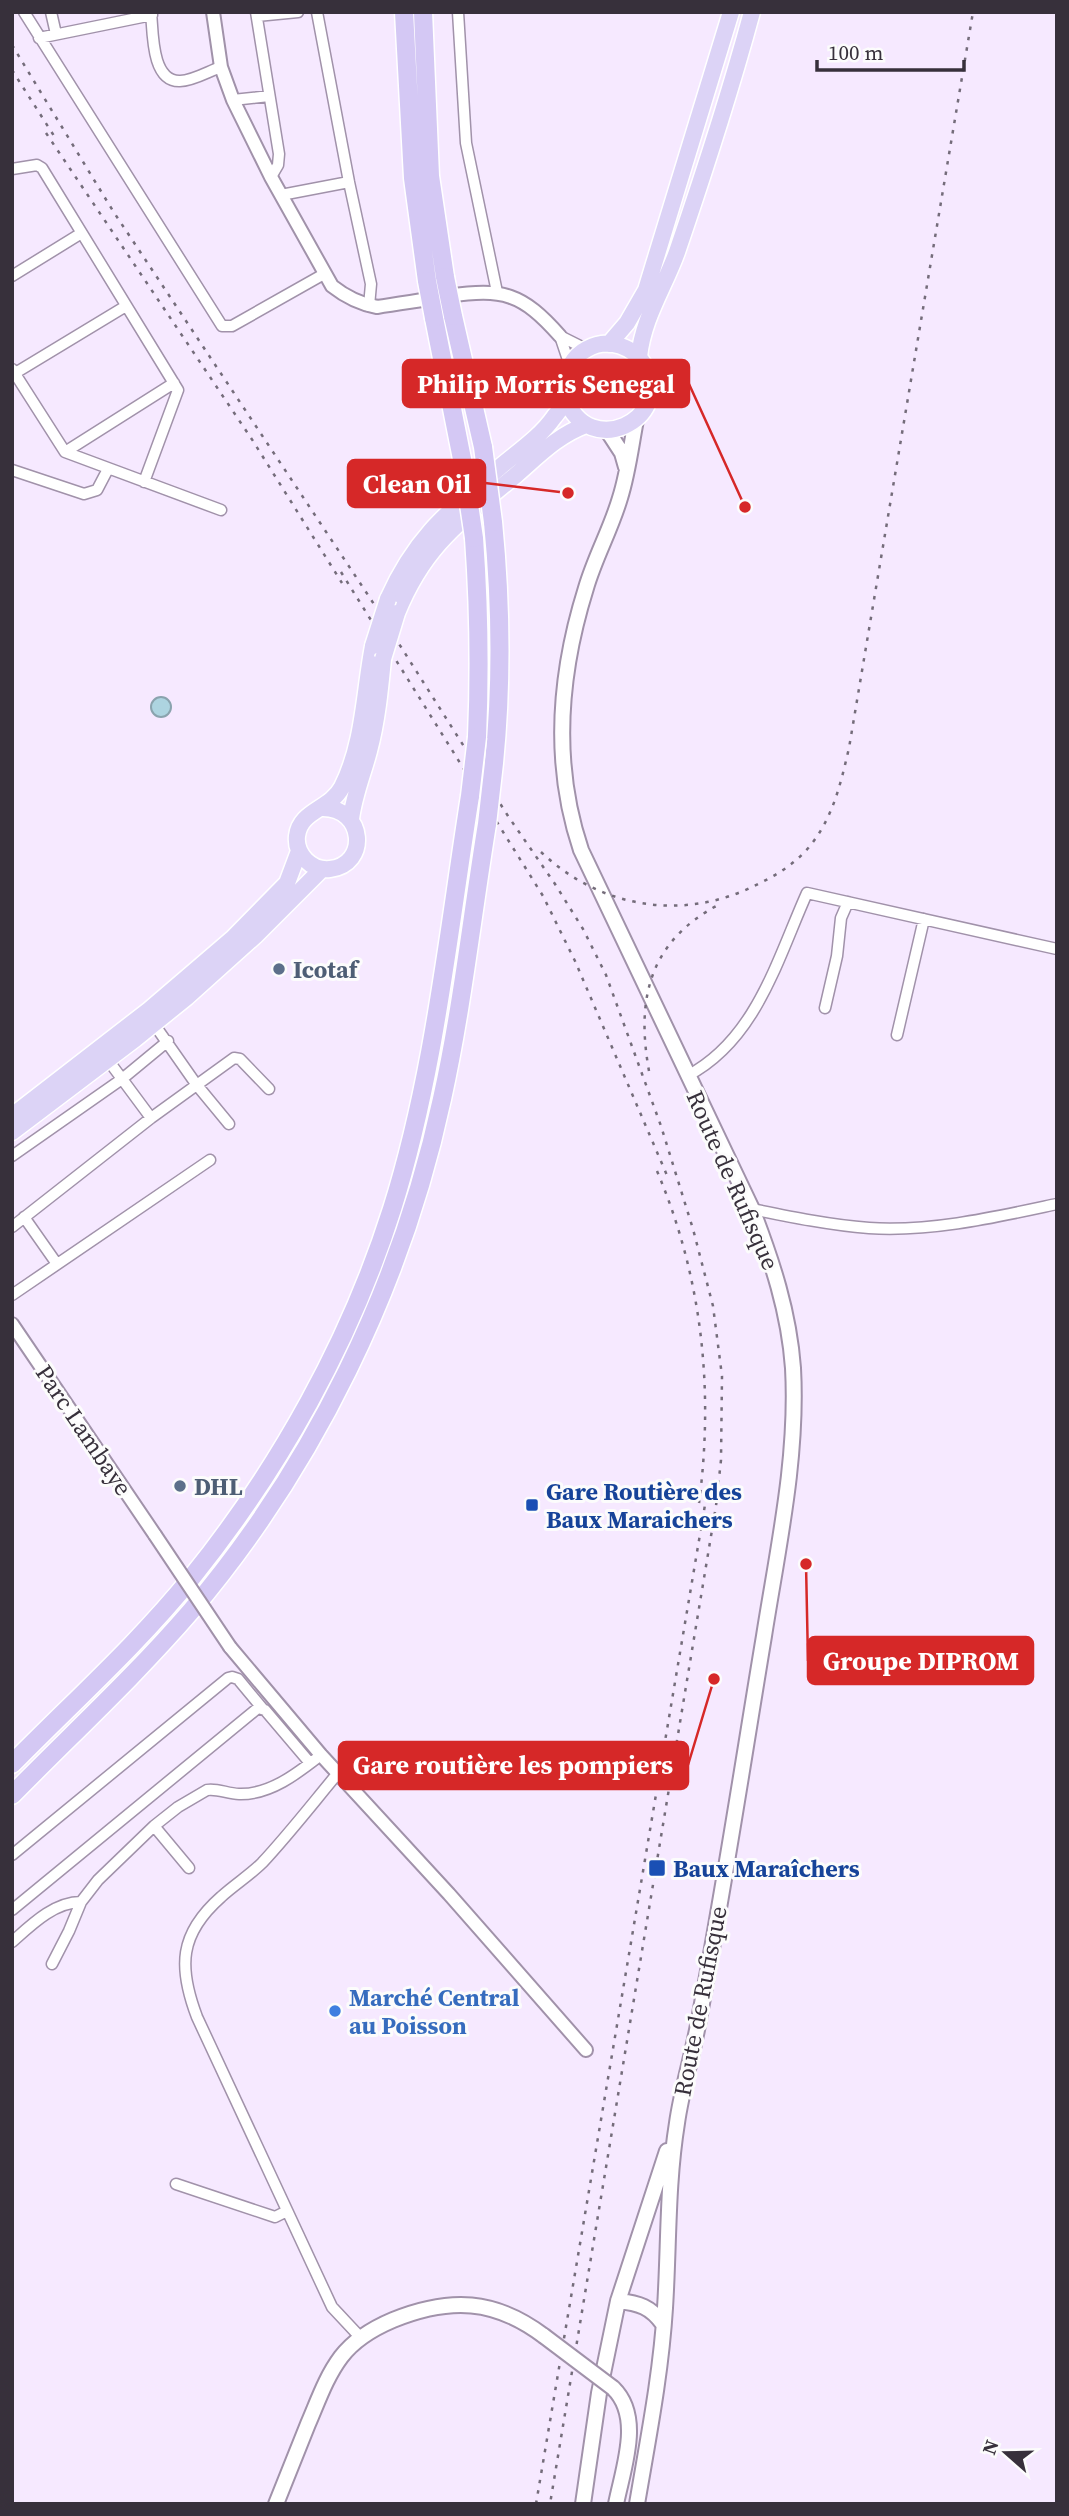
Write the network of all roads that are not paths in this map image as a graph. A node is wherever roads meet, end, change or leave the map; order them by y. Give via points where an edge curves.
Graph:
1 (24, 12) edge
2 (51, 12) edge
3 (102, 12) edge
4 (213, 12) edge
5 (298, 12) edge
6 (317, 12) edge
7 (404, 12) edge
8 (422, 12) edge
9 (458, 12) edge
10 (731, 12) edge
11 (752, 12) edge
12 (151, 14) edge
13 (256, 14) edge
14 (105, 24) junction
15 (56, 34) junction
16 (39, 38) junction
17 (221, 66) junction
18 (269, 96) junction
19 (233, 100) junction
20 (12, 169) edge
21 (271, 177) junction
22 (349, 182) junction
23 (281, 195) junction
24 (80, 234) junction
25 (324, 274) junction
26 (12, 276) edge
27 (497, 292) junction
28 (126, 306) junction
29 (369, 306) junction
30 (560, 336) junction
31 (609, 344) junction
32 (586, 349) junction
33 (639, 357) junction
34 (570, 366) junction
35 (13, 372) edge
36 (174, 383) junction
37 (566, 399) junction
38 (636, 420) junction
39 (586, 425) junction
40 (607, 430) junction
41 (65, 452) junction
42 (108, 468) junction
43 (12, 470) edge
44 (627, 472) junction
45 (144, 482) junction
46 (221, 510) dead end
47 (393, 606) junction
48 (323, 808) junction
49 (351, 819) junction
50 (299, 851) junction
51 (322, 869) junction
52 (848, 902) junction
53 (924, 919) junction
54 (1057, 949) edge
55 (825, 1008) dead end
56 (154, 1024) junction
57 (897, 1035) dead end
58 (168, 1041) junction
59 (108, 1060) junction
60 (687, 1076) junction
61 (122, 1079) junction
62 (196, 1084) junction
63 (269, 1089) dead end
64 (12, 1116) edge
65 (151, 1118) junction
66 (229, 1124) dead end
67 (12, 1132) edge
68 (12, 1156) edge
69 (210, 1160) dead end
70 (1057, 1204) edge
71 (752, 1209) junction
72 (24, 1217) junction
73 (12, 1227) edge
74 (57, 1264) junction
75 (12, 1295) edge
76 (12, 1324) edge
77 (262, 1708) junction
78 (321, 1755) junction
79 (310, 1763) junction
80 (12, 1764) edge
81 (338, 1773) junction
82 (12, 1795) edge
83 (154, 1826) junction
84 (12, 1856) edge
85 (189, 1868) dead end
86 (81, 1902) junction
87 (12, 1910) edge
88 (12, 1942) edge
89 (52, 1964) dead end
90 (586, 2050) dead end
91 (677, 2123) junction
92 (176, 2184) dead end
93 (287, 2211) junction
94 (618, 2301) junction
95 (663, 2324) junction
96 (360, 2338) junction
97 (276, 2504) edge
98 (583, 2504) edge
99 (616, 2504) edge
100 (637, 2504) edge

1 - 16 street
2 - 15 street
3 - 14 street
4 - 17 street
5 - 13 street
6 - 22 street
7 - 80 highway, bridge via 411,150 427,281 474,538 480,668 470,796 412,1136 374,1260 336,1348 261,1482 192,1577 131,1646
8 - 82 highway, bridge via 428,152 445,277 483,447 499,600 494,763 442,1100 398,1253 343,1378 275,1498 191,1610
9 - 27 street via 466,143
10 - 31 highway via 646,290
11 - 33 highway via 677,253 646,319
12 - 14 street
12 - 17 street via 158,64 168,78 182,82
13 - 18 street
14 - 15 street
15 - 16 street
16 - 25 street via 222,326 232,326
17 - 19 street
18 - 19 street
18 - 21 street via 279,154
19 - 21 street
20 - 24 street via 41,167
21 - 23 street
22 - 23 street
22 - 29 street via 371,284
23 - 25 street
24 - 26 street
24 - 28 street
25 - 29 street via 340,292
27 - 29 street
27 - 30 street via 535,310
28 - 35 street
28 - 36 street
30 - 32 street
30 - 34 street
31 - 32 highway
31 - 33 highway via 625,347
32 - 34 highway
33 - 38 highway via 647,369 650,396
34 - 37 highway
35 - 41 street
36 - 41 street
36 - 45 street via 178,390
37 - 39 highway
37 - 47 highway via 544,429 429,531 407,564
38 - 40 highway
38 - 44 main road, Route de Rufisque
39 - 40 highway
39 - 47 highway via 558,439 449,531
40 - 44 main road via 622,453
41 - 42 street
42 - 43 street via 97,490 84,494
42 - 45 street
44 - 60 main road, Route de Rufisque via 586,586 568,658 562,765 566,799 581,850
45 - 46 street
47 - 48 highway, bridge via 373,646 351,764 340,790
47 - 49 highway, bridge via 370,749
48 - 49 highway via 339,810
48 - 50 highway via 304,819 298,829
49 - 51 highway via 358,837 352,856 339,867
50 - 51 highway via 306,861
50 - 64 highway via 280,892 233,938
51 - 56 highway via 255,936
52 - 53 street
52 - 55 street
52 - 60 street via 807,893 749,1020 728,1046
53 - 54 street
53 - 57 street
56 - 58 street
56 - 59 highway
58 - 61 street
58 - 62 street
59 - 61 street
59 - 67 highway
60 - 71 main road, Route de Rufisque
61 - 65 street
61 - 68 street
62 - 63 street via 237,1058
62 - 65 street
62 - 66 street
65 - 72 street
69 - 74 street
70 - 71 street via 929,1227 871,1228
71 - 91 main road, Route de Rufisque via 771,1258 787,1322 795,1411 792,1450 700,2016
72 - 73 street
72 - 74 street
74 - 75 street
76 - 78 street, Parc Lambaye, bridge via 230,1647
77 - 79 street
77 - 84 street via 238,1679 228,1678
77 - 87 street
78 - 79 street
78 - 81 street, Parc Lambaye
79 - 83 street via 260,1792 237,1795 207,1790
81 - 90 street, Parc Lambaye
81 - 93 street via 260,1865 203,1914 186,1947 184,1969 197,2017
83 - 85 street
83 - 86 street
86 - 88 street via 57,1907
86 - 89 street
91 - 94 main road, Route de Rufisque
91 - 95 main road, Route de Rufisque via 668,2198
92 - 93 street via 275,2217
93 - 96 street via 332,2307
94 - 95 main road via 654,2311
94 - 98 main road, Route de Rufisque
95 - 100 main road, Route de Rufisque via 659,2377
96 - 97 main road via 329,2377
96 - 99 main road, bridge via 378,2326 445,2304 477,2306 526,2323 621,2395 629,2431

